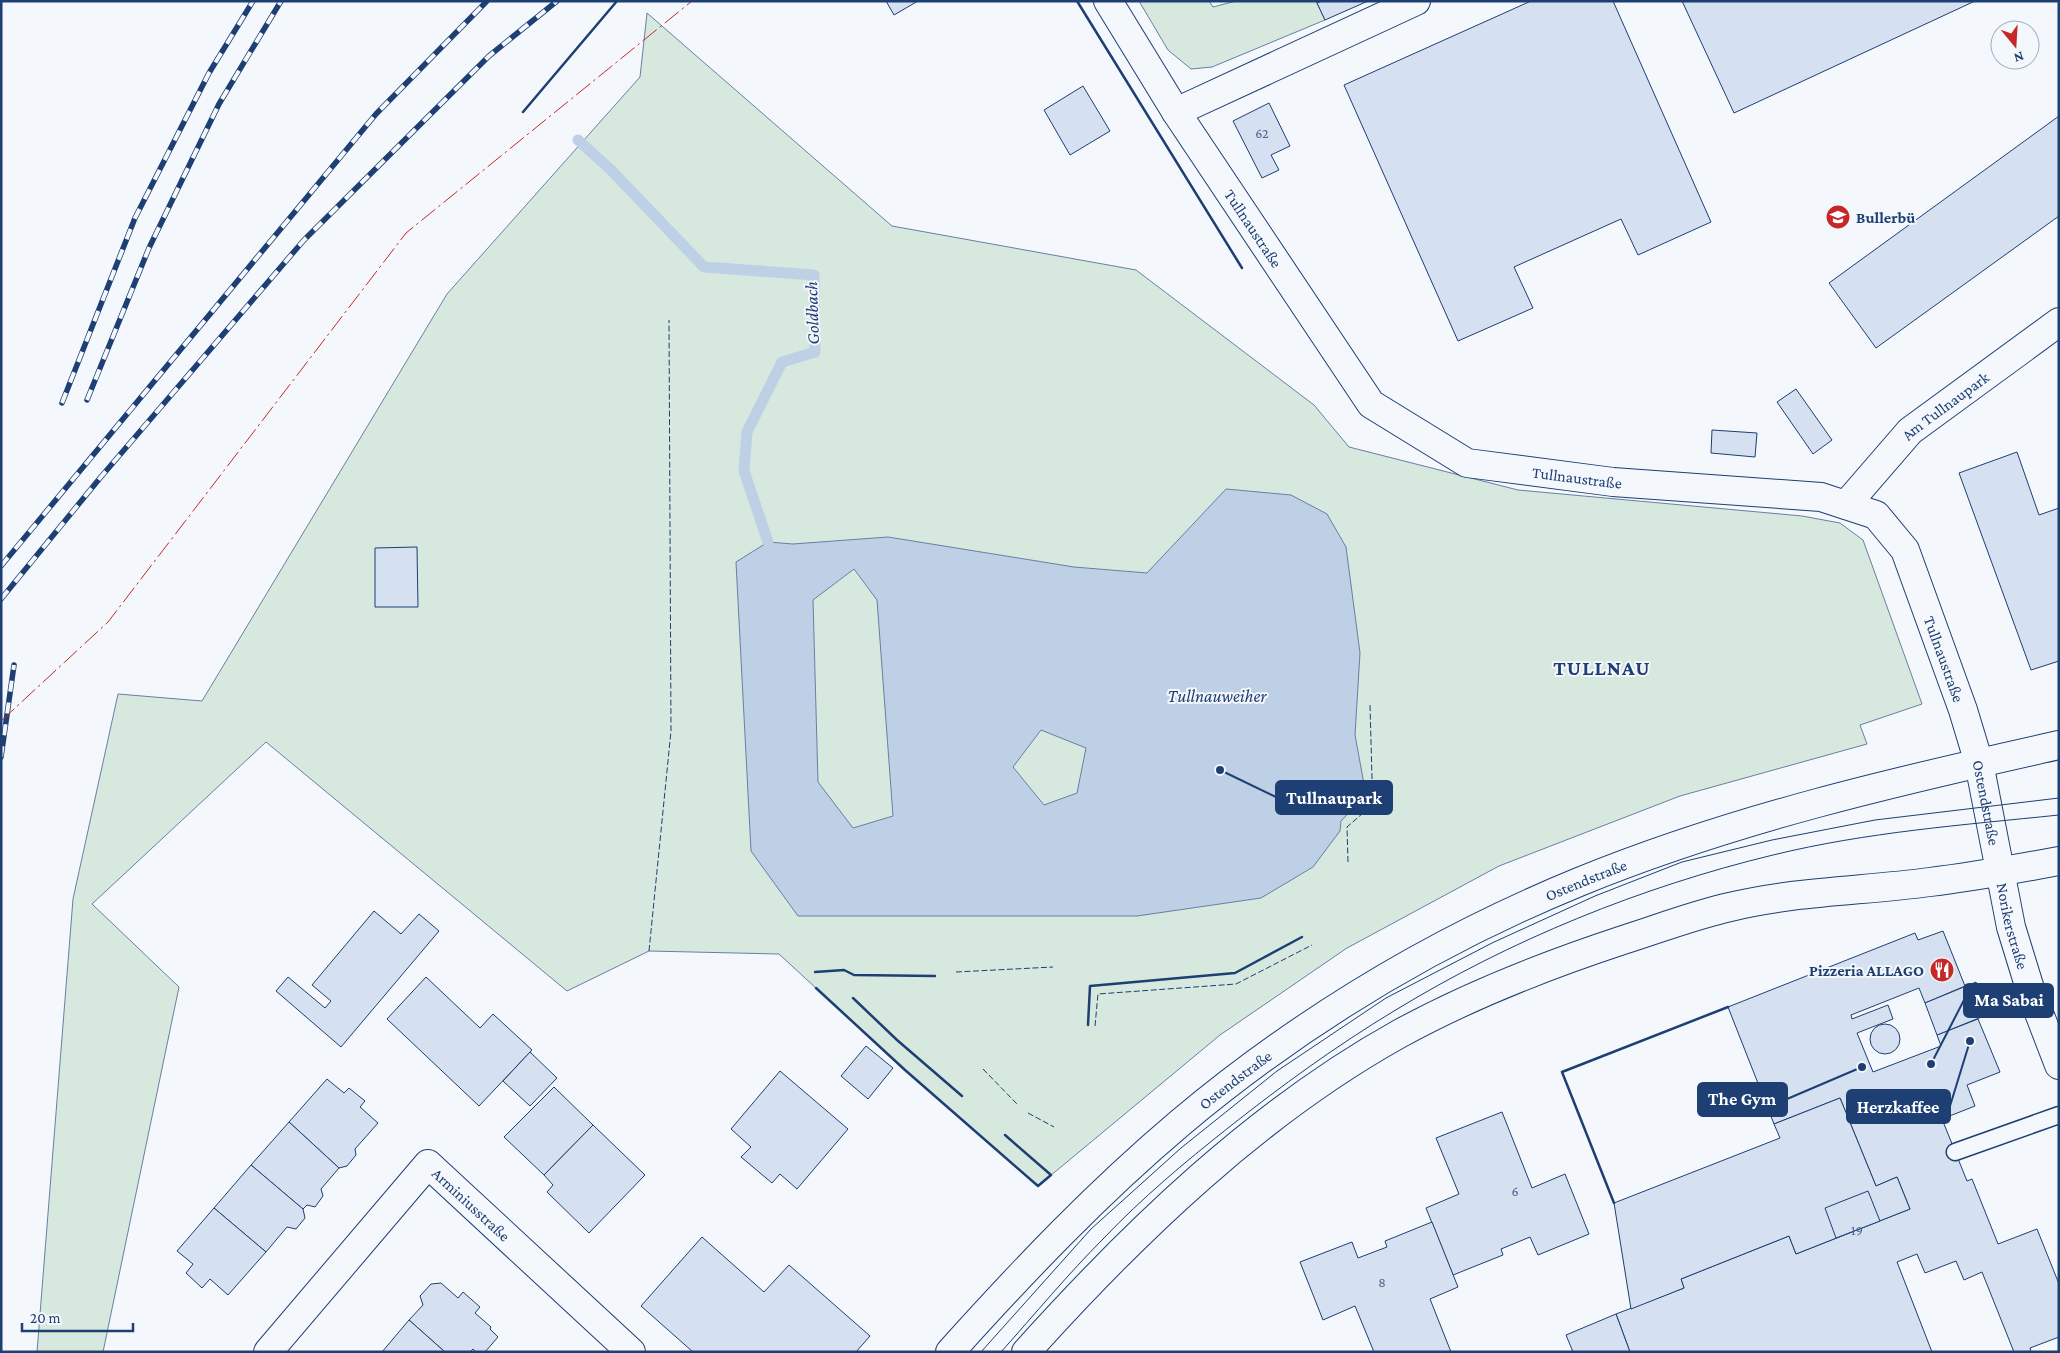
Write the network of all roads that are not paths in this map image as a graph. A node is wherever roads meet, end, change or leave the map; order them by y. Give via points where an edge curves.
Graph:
1 (1108, 1) edge
2 (1416, 1) edge
3 (1176, 112) junction
4 (2059, 322) edge
5 (1846, 505) junction
6 (2059, 745) edge
7 (1979, 763) junction
8 (2059, 861) edge
9 (2000, 871) junction
10 (2059, 1065) edge
11 (2059, 1115) edge
12 (1955, 1152) dead end
13 (268, 1352) edge
14 (631, 1352) edge
15 (950, 1352) edge
16 (1026, 1352) edge

1 - 3 street, Tullnaustraße
2 - 3 street
3 - 5 street, Tullnaustraße via 1371,404 1468,463 1613,482 1821,497
4 - 5 street, Am Tullnaupark via 1910,430
5 - 7 street, Tullnaustraße via 1876,515 1905,550
6 - 7 street
7 - 9 street, Ostendstraße
7 - 15 street, Ostendstraße via 1820,802 1655,853 1504,916 1378,983 1266,1056 1158,1142 1069,1224
8 - 9 street
9 - 10 street, Norikerstraße via 2016,945
9 - 16 street, Ostendstraße via 1929,882 1809,893 1729,907 1561,962 1435,1016 1398,1035 1322,1084 1208,1172 1132,1241
11 - 12 lane
13 - 14 street, Arminiusstraße via 428,1164

